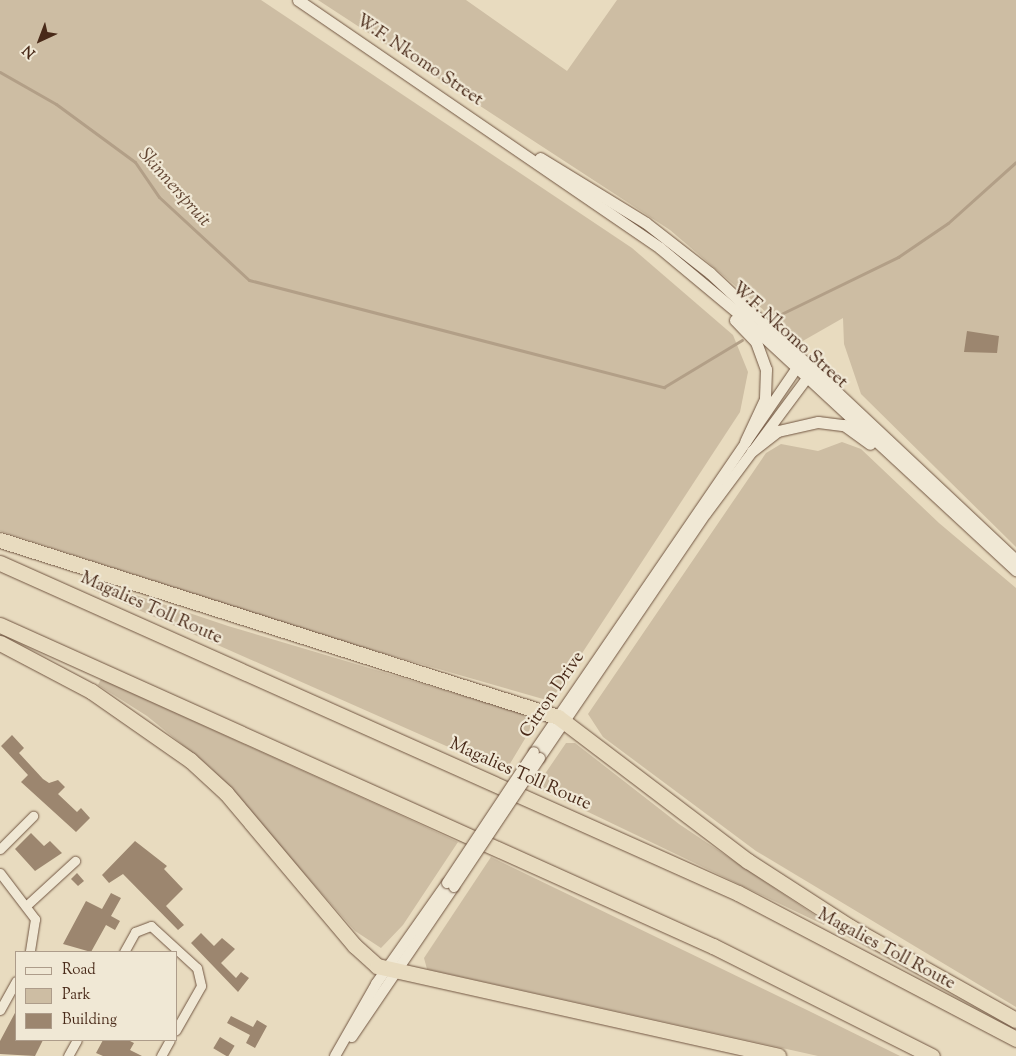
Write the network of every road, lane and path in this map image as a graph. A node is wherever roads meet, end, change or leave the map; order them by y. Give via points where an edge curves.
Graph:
1 (298, 0) edge
2 (521, 150) junction
3 (660, 248) junction
4 (805, 357) junction
5 (797, 367) junction
6 (816, 367) junction
7 (808, 377) junction
8 (749, 447) junction
9 (980, 537) junction
10 (0, 540) edge
11 (1016, 560) edge
12 (0, 563) edge
13 (1016, 570) edge
14 (0, 625) edge
15 (0, 643) edge
16 (562, 719) junction
17 (33, 816) dead end
18 (0, 849) edge
19 (74, 861) dead end
20 (0, 874) edge
21 (28, 904) junction
22 (30, 951) edge
23 (125, 951) edge
24 (391, 971) junction
25 (15, 982) edge
26 (0, 1010) edge
27 (1016, 1020) edge
28 (178, 1026) edge
29 (1016, 1039) edge
30 (76, 1041) edge
31 (169, 1041) edge
32 (68, 1056) edge
33 (161, 1056) edge
34 (337, 1056) edge
35 (778, 1056) edge
36 (932, 1056) edge

1 - 2 main road, W.F. Nkomo Street
2 - 3 main road, W.F. Nkomo Street
2 - 4 main road, W.F. Nkomo Street via 668,238
3 - 5 main road, W.F. Nkomo Street
3 - 8 main road via 740,325 762,354 765,400
4 - 5 street, Citron Drive
4 - 6 main road, W.F. Nkomo Street
5 - 7 main road, W.F. Nkomo Street
5 - 8 street, Citron Drive
6 - 7 street, Citron Drive
6 - 11 main road, W.F. Nkomo Street
7 - 8 street, Citron Drive
7 - 9 main road, W.F. Nkomo Street
8 - 9 main road via 787,427 818,422 844,425
8 - 16 street, Citron Drive
9 - 13 main road, W.F. Nkomo Street
10 - 16 highway
12 - 29 highway, Magalies Toll Route via 738,893
14 - 36 highway via 713,946
15 - 24 highway via 91,691 190,760 226,792 355,946
16 - 24 street, Citron Drive, bridge
16 - 27 highway via 748,861 850,927
17 - 18 street
19 - 21 street
20 - 21 street
21 - 22 street via 36,929
23 - 28 street via 136,932 151,926 197,968 201,986
24 - 34 street, Citron Drive
24 - 35 highway via 711,1038
25 - 26 street
30 - 32 street
31 - 33 street

